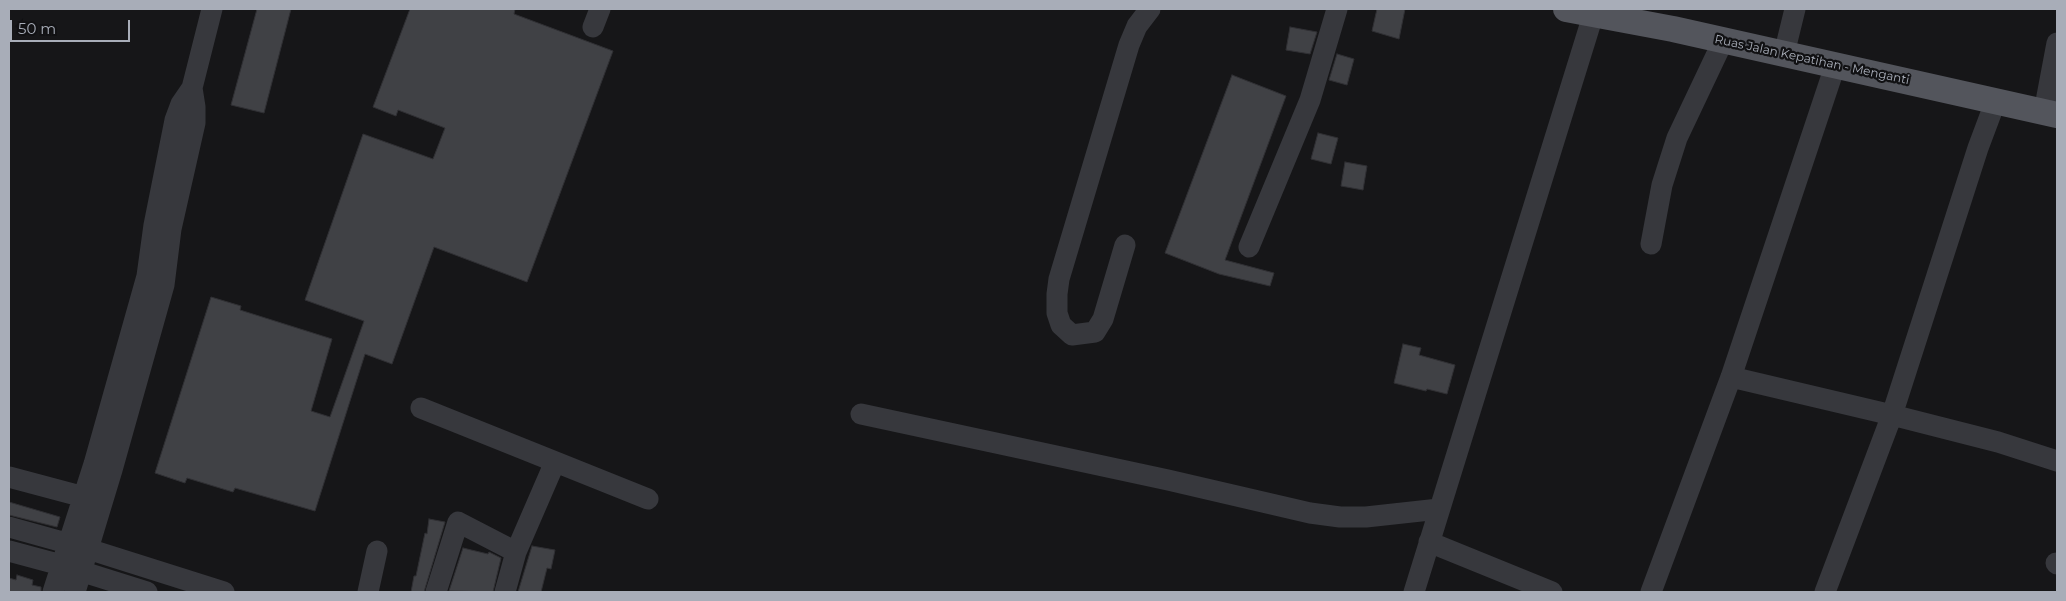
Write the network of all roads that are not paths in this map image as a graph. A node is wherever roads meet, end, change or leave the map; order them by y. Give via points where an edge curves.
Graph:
1 (212, 9) edge
2 (1150, 9) edge
3 (1337, 9) edge
4 (1566, 9) edge
5 (1795, 9) edge
6 (1594, 12) edge
7 (1722, 41) junction
8 (2057, 43) edge
9 (1784, 54) junction
10 (1835, 66) junction
11 (1996, 100) junction
12 (2050, 114) edge
13 (1651, 244) dead end
14 (1124, 245) dead end
15 (1249, 247) dead end
16 (1731, 377) junction
17 (421, 408) dead end
18 (861, 414) dead end
19 (1892, 415) junction
20 (2057, 461) edge
21 (555, 462) junction
22 (103, 467) junction
23 (9, 477) edge
24 (84, 497) junction
25 (648, 499) dead end
26 (1439, 509) junction
27 (9, 527) edge
28 (1429, 542) junction
29 (78, 547) junction
30 (377, 551) dead end
31 (9, 552) edge
32 (516, 552) junction
33 (71, 568) junction
34 (53, 592) edge
35 (75, 592) edge
36 (147, 592) edge
37 (224, 592) edge
38 (368, 592) edge
39 (436, 592) edge
40 (504, 592) edge
41 (1414, 592) edge
42 (1552, 592) edge
43 (1651, 592) edge
44 (1825, 592) edge

1 - 22 street via 192,88 175,120 154,225 159,254 147,276
2 - 14 street via 1129,45 1059,279 1057,314 1061,325 1072,335 1095,332 1103,319
3 - 15 street via 1310,100
4 - 6 main road, Ruas Jalan Kepatihan - Menganti
5 - 9 street
6 - 7 main road, Ruas Jalan Kepatihan - Menganti
6 - 26 street
7 - 9 main road, Ruas Jalan Kepatihan - Menganti
7 - 13 street via 1677,138 1662,186
8 - 12 street
9 - 10 main road, Ruas Jalan Kepatihan - Menganti
10 - 11 main road, Ruas Jalan Kepatihan - Menganti
10 - 16 street
11 - 12 main road, Ruas Jalan Kepatihan - Menganti
11 - 19 street
16 - 19 street
16 - 43 street
17 - 21 street
18 - 26 street via 1310,513 1366,517
19 - 20 street
19 - 44 street
21 - 25 street
21 - 32 street
22 - 24 street
22 - 29 street
23 - 24 street
24 - 29 street
26 - 28 street
27 - 29 street
28 - 41 street
28 - 42 street
29 - 33 street
29 - 37 street
30 - 38 street
31 - 33 street
32 - 39 street via 458,522
32 - 40 street
33 - 34 street
33 - 35 street
33 - 36 street

